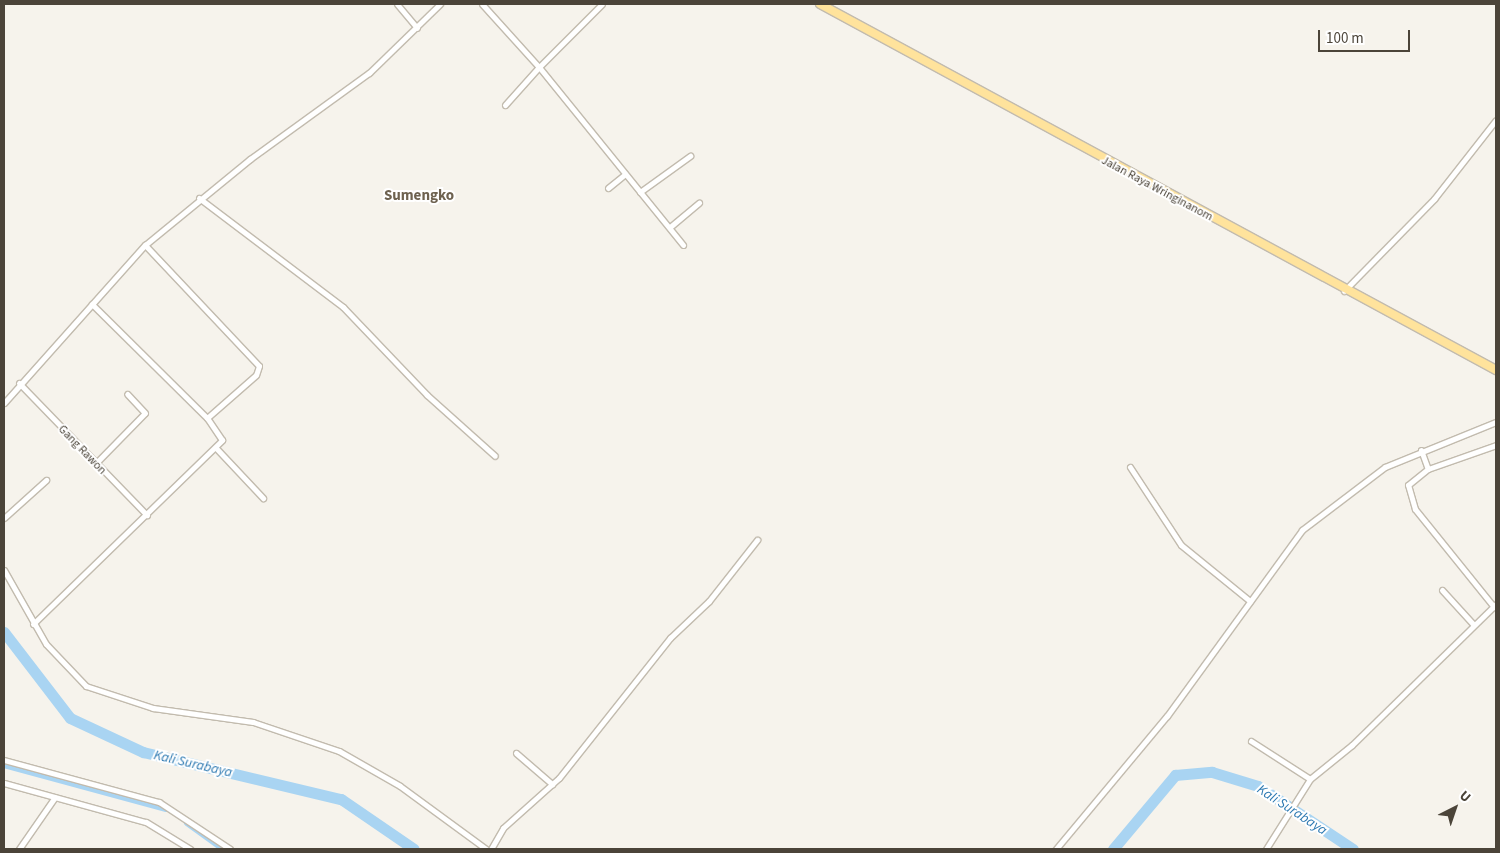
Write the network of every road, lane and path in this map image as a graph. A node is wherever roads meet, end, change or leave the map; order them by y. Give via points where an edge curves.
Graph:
1 (397, 4) edge
2 (440, 4) edge
3 (482, 4) edge
4 (602, 4) edge
5 (820, 4) edge
6 (417, 28) junction
7 (540, 67) junction
8 (505, 105) dead end
9 (1496, 120) edge
10 (690, 156) dead end
11 (626, 174) junction
12 (608, 188) dead end
13 (640, 192) junction
14 (199, 198) junction
15 (699, 203) dead end
16 (670, 227) junction
17 (145, 245) junction
18 (683, 246) dead end
19 (1344, 291) junction
20 (92, 304) junction
21 (1496, 370) edge
22 (19, 383) junction
23 (127, 394) dead end
24 (5, 400) edge
25 (207, 418) junction
26 (1496, 422) edge
27 (1496, 445) edge
28 (216, 448) junction
29 (1421, 450) junction
30 (495, 456) dead end
31 (95, 464) junction
32 (1130, 467) dead end
33 (1428, 469) junction
34 (46, 480) dead end
35 (263, 498) dead end
36 (147, 515) junction
37 (4, 518) edge
38 (757, 540) dead end
39 (4, 570) edge
40 (1442, 590) dead end
41 (1250, 601) junction
42 (1495, 606) edge
43 (33, 624) junction
44 (1474, 625) junction
45 (1251, 741) dead end
46 (516, 753) dead end
47 (4, 760) edge
48 (1310, 779) junction
49 (4, 783) edge
50 (552, 784) junction
51 (55, 797) junction
52 (19, 849) edge
53 (190, 849) edge
54 (230, 849) edge
55 (486, 849) edge
56 (491, 849) edge
57 (1056, 849) edge
58 (1266, 849) edge

1 - 6 street
2 - 6 street
3 - 7 street
4 - 7 street
5 - 19 main road, Jalan Raya Wringinanom
6 - 14 street via 358,82
7 - 8 street
7 - 11 street
9 - 19 street via 1440,192
10 - 13 street
11 - 12 street
11 - 13 street
13 - 16 street
14 - 17 street
14 - 30 street via 343,307 427,395
15 - 16 street
16 - 18 street
17 - 20 street
17 - 25 street via 259,366 256,375
19 - 21 main road, Jalan Raya Wringinanom
20 - 22 street
20 - 25 street
22 - 24 street
22 - 31 street, Gang Rawon
23 - 31 street via 145,413
25 - 28 street via 222,440
26 - 29 street
27 - 33 street
28 - 35 street
28 - 36 street
29 - 33 street
29 - 41 street via 1378,471 1309,524
31 - 36 street, Gang Rawon
32 - 41 street via 1181,545
33 - 42 street via 1408,482 1413,505
34 - 37 street
36 - 43 street
38 - 50 street via 709,601 670,638
39 - 43 street
40 - 44 street
41 - 57 street via 1167,716
42 - 44 street
43 - 55 street via 66,668 94,690 153,708 253,722 338,751 400,786
44 - 48 street via 1352,745
45 - 48 street
46 - 50 street
47 - 54 street via 160,802
48 - 58 street
49 - 51 street
50 - 56 street via 503,828
51 - 52 street
51 - 53 street via 146,822

